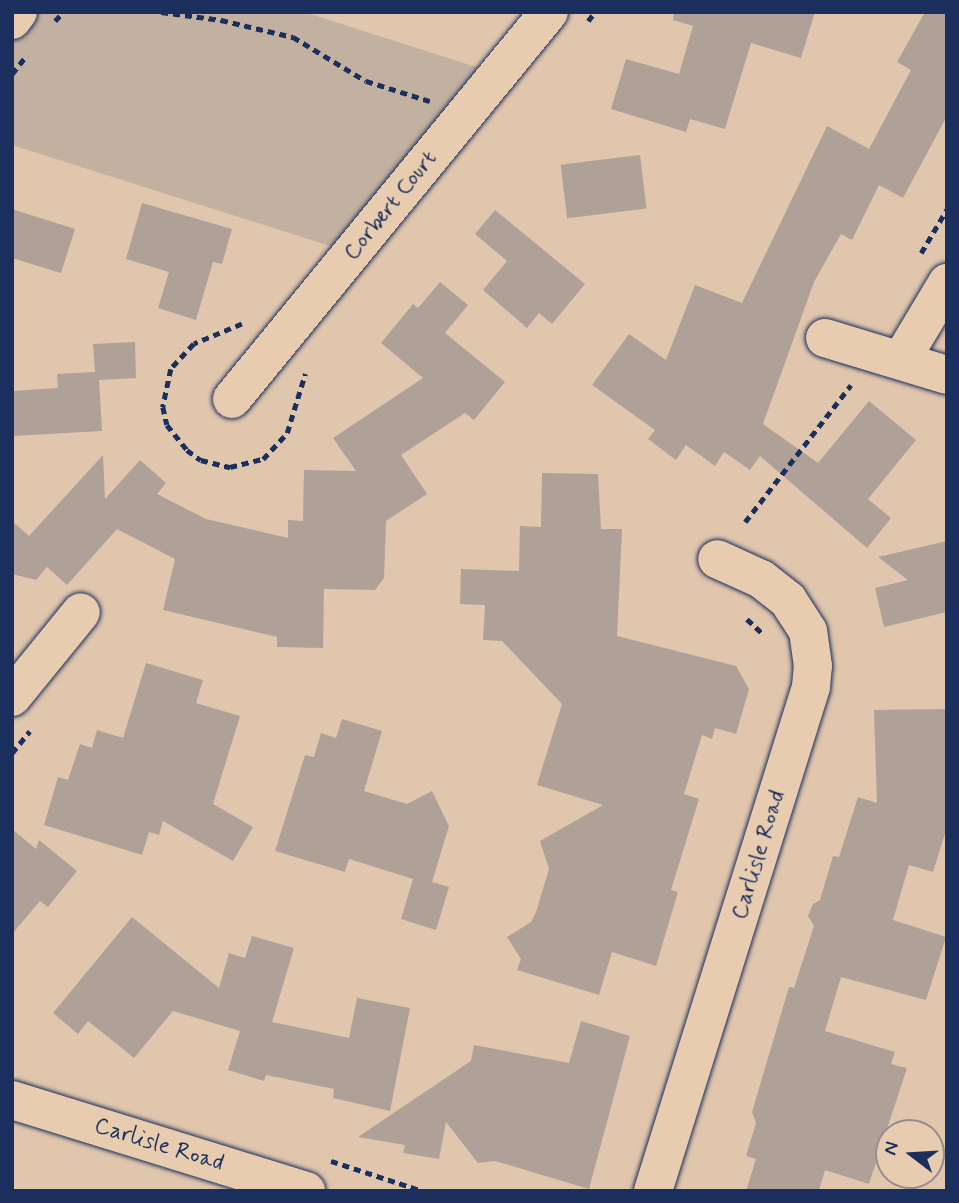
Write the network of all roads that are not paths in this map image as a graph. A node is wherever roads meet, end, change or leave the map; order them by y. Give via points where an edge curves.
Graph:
1 (18, 12) edge
2 (549, 12) edge
3 (12, 20) edge
4 (947, 283) edge
5 (825, 338) dead end
6 (901, 360) junction
7 (947, 375) edge
8 (232, 400) dead end
9 (717, 559) dead end
10 (81, 612) dead end
11 (12, 697) edge
12 (12, 1100) edge
13 (306, 1191) edge
14 (653, 1191) edge

1 - 3 street
2 - 8 street, Corbert Court
4 - 6 street
5 - 6 street
6 - 7 street
9 - 14 street, Carlisle Road via 761,579 788,600 808,631 813,666 799,726
10 - 11 street
12 - 13 street, Carlisle Road

